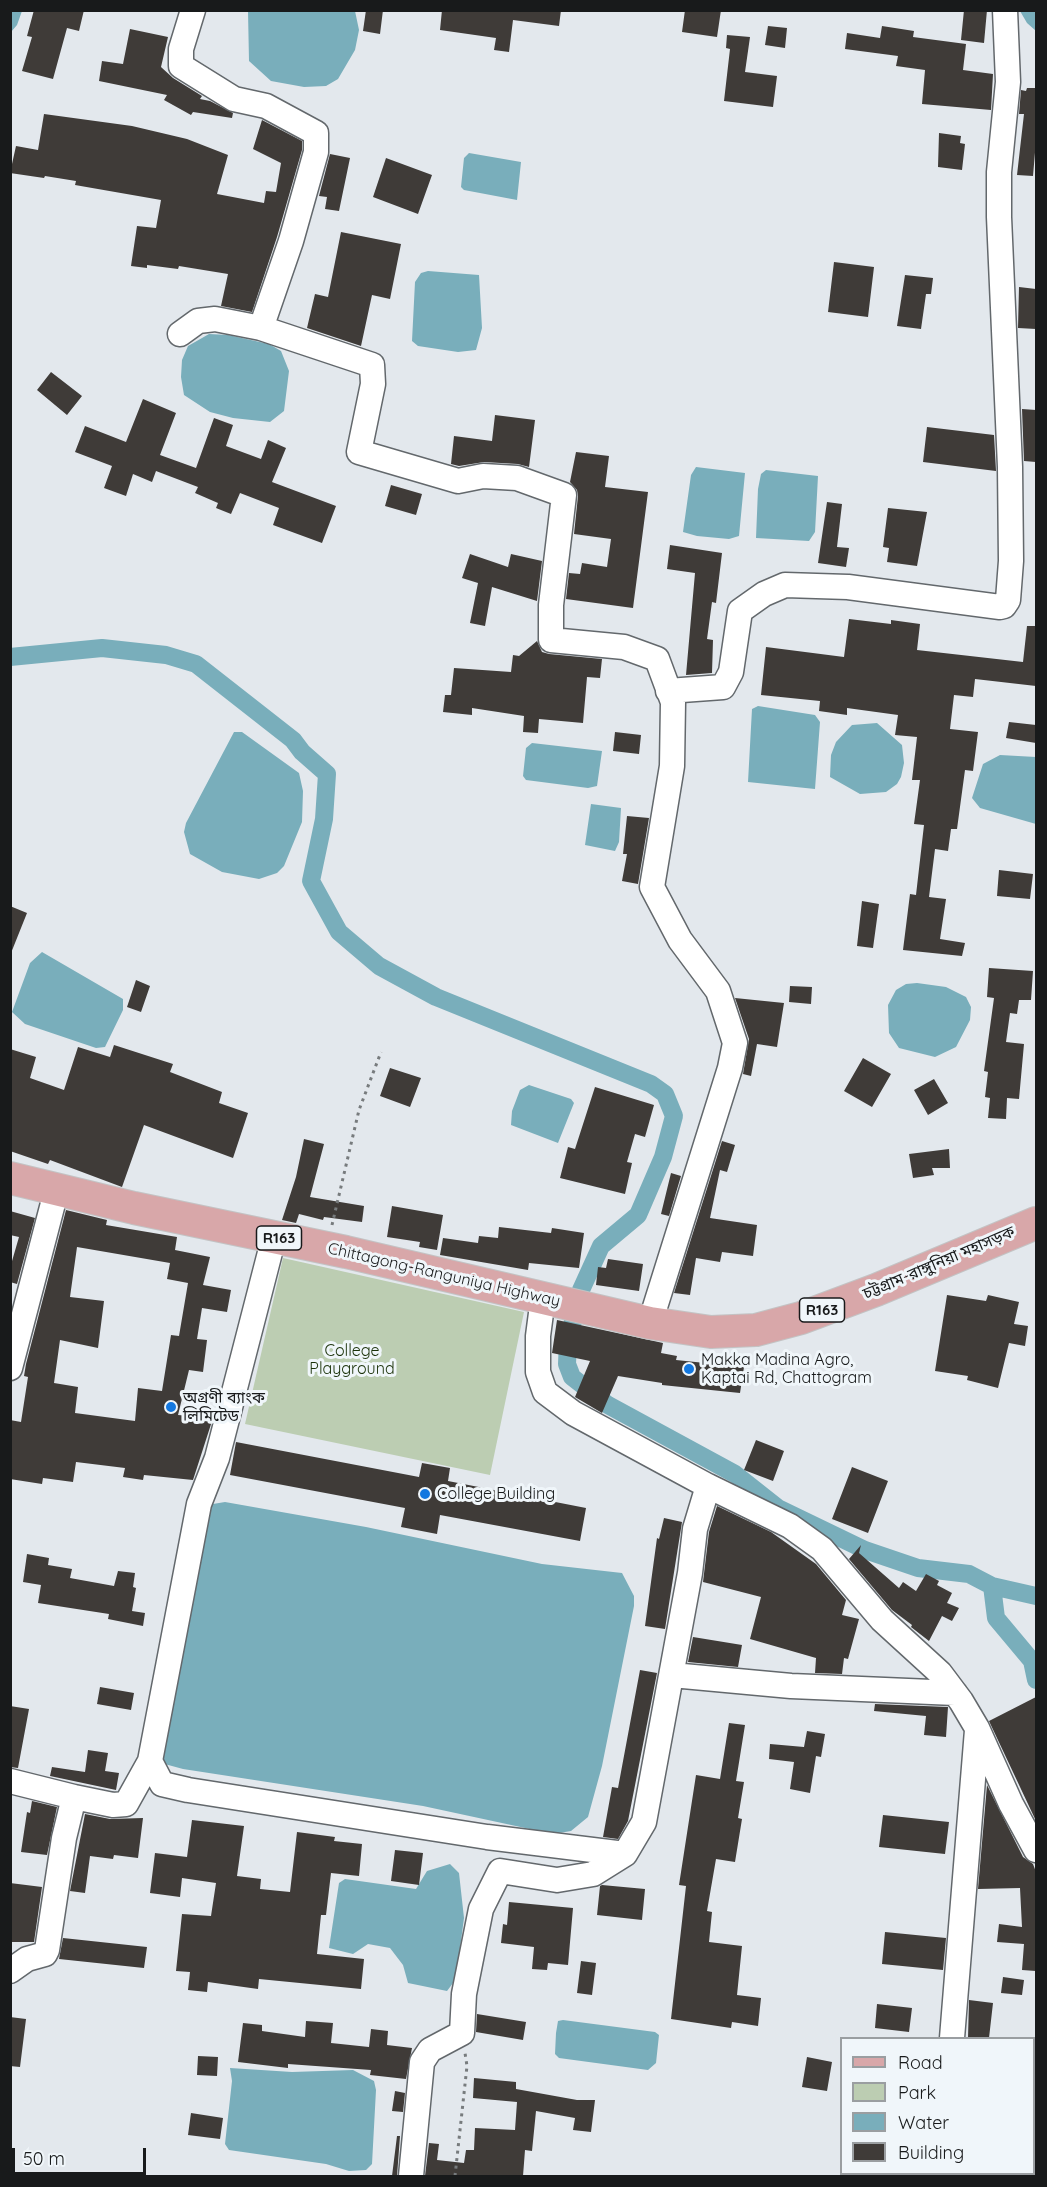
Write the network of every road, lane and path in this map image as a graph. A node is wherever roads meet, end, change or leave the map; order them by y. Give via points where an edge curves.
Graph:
1 (193, 10) edge
2 (1005, 10) edge
3 (261, 328) junction
4 (180, 334) dead end
5 (668, 691) junction
6 (381, 1052) dead end
7 (10, 1178) edge
8 (57, 1188) junction
9 (1036, 1223) edge
10 (274, 1237) junction
11 (327, 1248) junction
12 (546, 1299) junction
13 (596, 1311) joint
14 (650, 1323) junction
15 (10, 1368) edge
16 (708, 1486) junction
17 (672, 1675) junction
18 (955, 1693) junction
19 (977, 1728) junction
20 (150, 1761) junction
21 (10, 1780) edge
22 (74, 1797) junction
23 (1036, 1850) edge
24 (625, 1854) junction
25 (10, 1955) edge
26 (36, 1957) junction
27 (10, 1971) edge
28 (462, 2033) junction
29 (952, 2037) edge
30 (411, 2176) edge
31 (454, 2176) edge

1 - 3 street via 181,49 181,66 234,99 266,106 316,133 316,152 291,241
2 - 5 street via 1008,82 999,217 1010,467 1008,600 1000,607 848,587 786,585 740,611 731,672 723,687
3 - 4 street via 198,321
3 - 5 street via 372,365 373,384 359,452 458,481 483,476 517,478 564,495 551,605 551,640 624,647 657,659
5 - 14 street via 672,702 672,766 652,887 680,940 718,991 735,1043
6 - 11 path via 359,1110
7 - 8 main road, Chittagong-Ranguniya Highway / R163
8 - 10 main road, Chittagong-Ranguniya Highway / R163
8 - 15 street
9 - 14 main road, চট্টগ্রাম-রাঙ্গুনিয়া মহাসড়ক / R163 via 876,1290 756,1330 711,1332
10 - 11 main road, Chittagong-Ranguniya Highway / R163
10 - 20 street via 217,1458 199,1504
11 - 12 main road, Chittagong-Ranguniya Highway / R163
12 - 13 main road, Chittagong-Ranguniya Highway / R163
12 - 16 street via 538,1336 538,1372 545,1392 573,1413
13 - 14 main road, চট্টগ্রাম-রাঙ্গুনিয়া মহাসড়ক / R163
16 - 17 street via 695,1529
16 - 18 street via 790,1526 822,1549 882,1620 940,1673
17 - 18 street via 791,1686
17 - 24 street via 644,1822
18 - 19 street
19 - 23 street
19 - 29 street
20 - 22 street via 126,1804
20 - 24 street via 162,1784 188,1790 558,1848
21 - 22 street
22 - 26 street via 47,1950
24 - 28 street via 593,1874 557,1880 500,1871 481,1909 464,1994
25 - 26 street
26 - 27 street
28 - 30 street via 430,2050 422,2062
28 - 31 path via 467,2066

